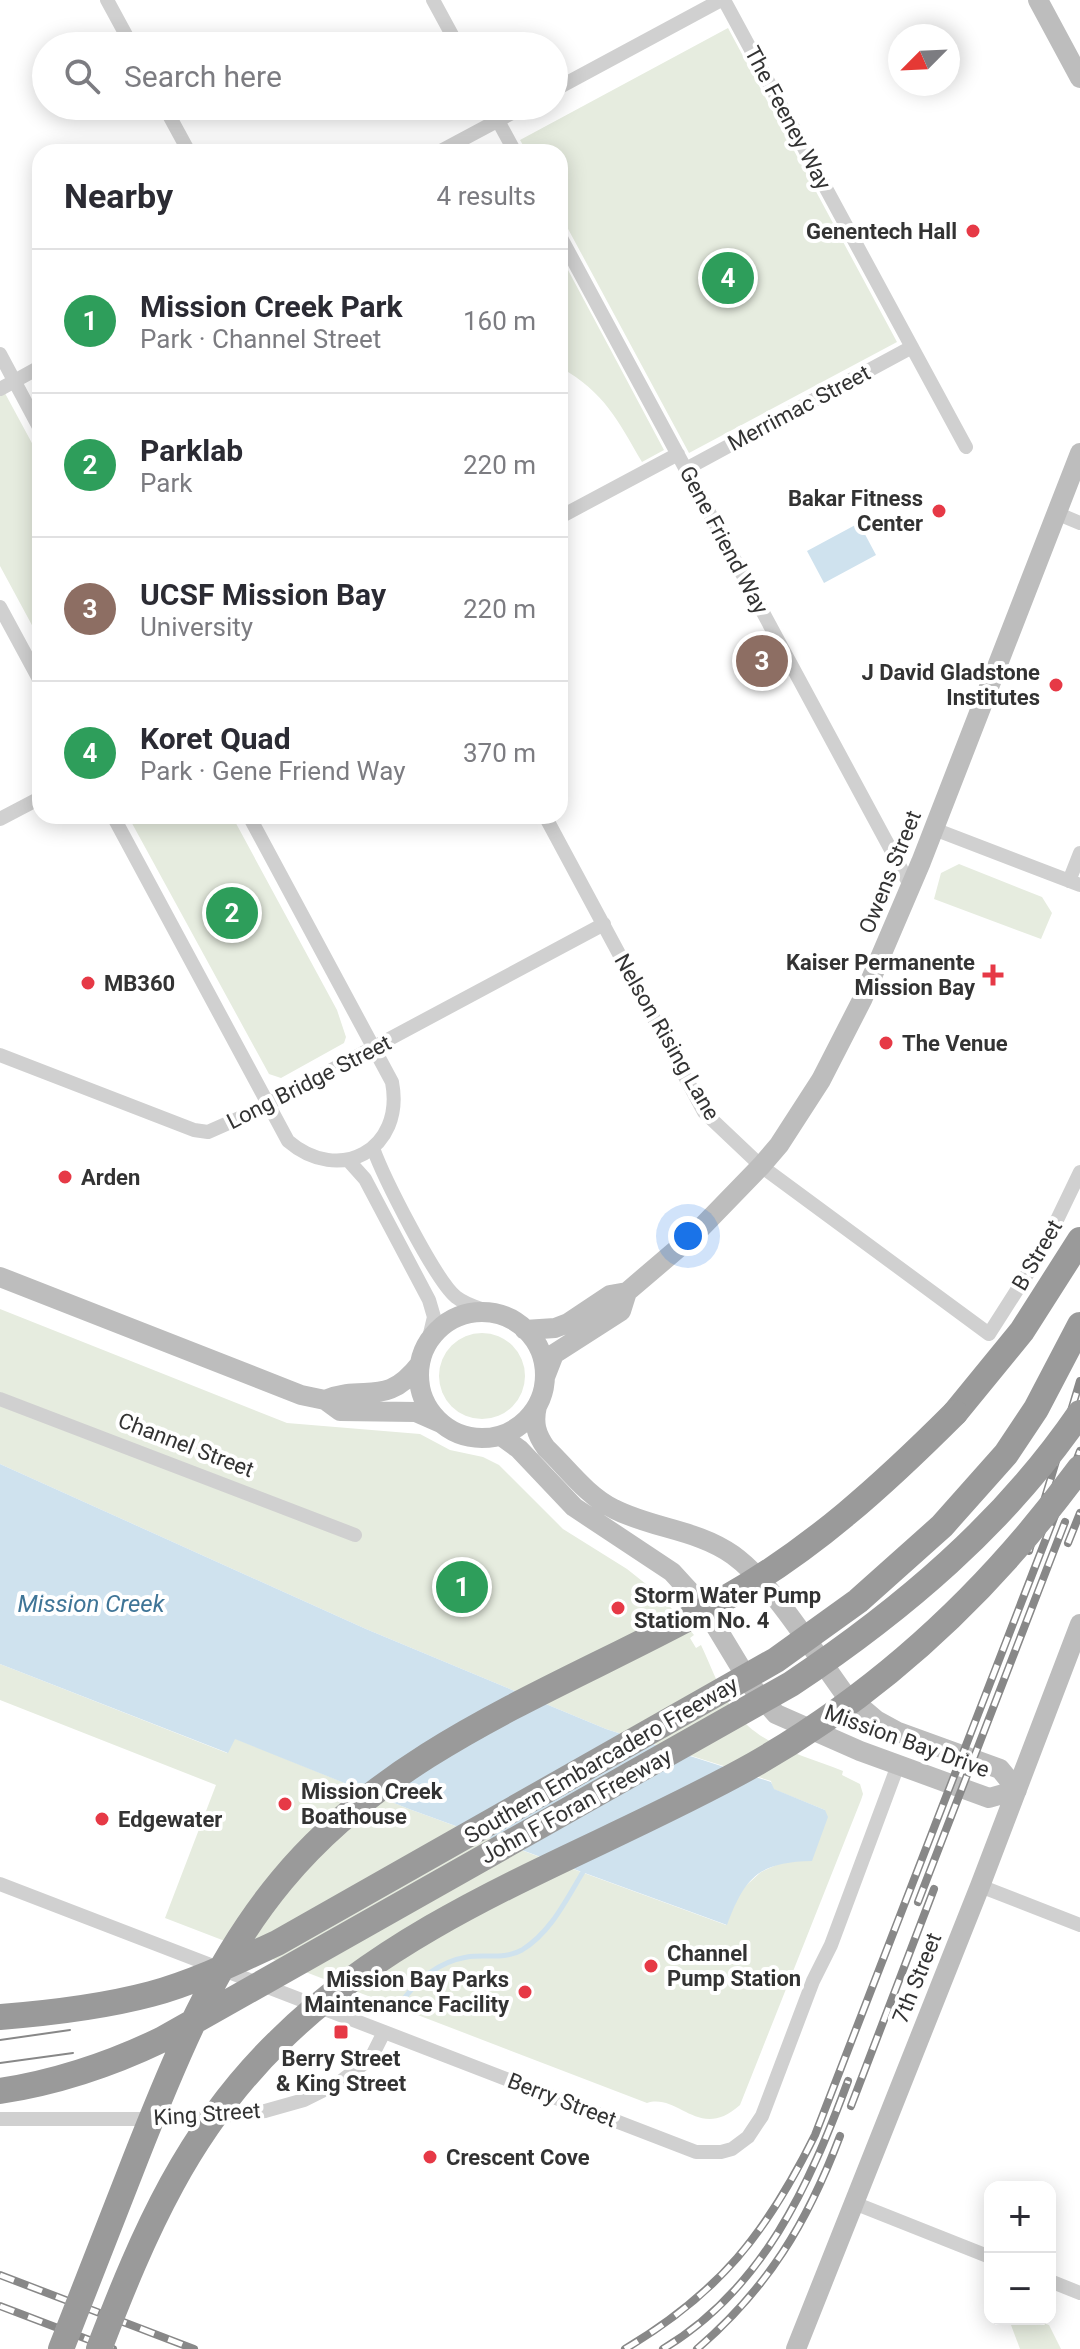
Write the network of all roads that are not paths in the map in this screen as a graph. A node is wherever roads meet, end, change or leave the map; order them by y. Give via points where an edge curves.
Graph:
1 (107, 0) edge
2 (433, 0) edge
3 (723, 0) edge
4 (1038, 0) edge
5 (124, 32) edge
6 (450, 32) edge
7 (1080, 78) edge
8 (568, 83) edge
9 (172, 120) edge
10 (498, 120) joint
11 (185, 144) edge
12 (454, 144) edge
13 (511, 144) edge
14 (568, 252) edge
15 (912, 347) junction
16 (0, 354) edge
17 (32, 371) edge
18 (15, 381) junction
19 (0, 389) edge
20 (32, 414) edge
21 (966, 447) dead end
22 (1080, 453) edge
23 (678, 454) junction
24 (686, 469) junction
25 (568, 513) edge
26 (1056, 513) junction
27 (1080, 523) edge
28 (0, 607) edge
29 (32, 666) edge
30 (32, 802) edge
31 (0, 819) edge
32 (117, 824) edge
33 (253, 824) edge
34 (549, 824) edge
35 (934, 829) junction
36 (1080, 853) edge
37 (1074, 883) edge
38 (911, 887) junction
39 (604, 924) junction
40 (375, 1049) junction
41 (0, 1055) edge
42 (268, 1105) junction
43 (373, 1148) junction
44 (348, 1160) junction
45 (761, 1166) junction
46 (1080, 1172) edge
47 (1080, 1240) edge
48 (0, 1277) edge
49 (627, 1292) junction
50 (490, 1312) junction
51 (1080, 1325) edge
52 (525, 1330) junction
53 (989, 1334) joint
54 (428, 1342) junction
55 (420, 1364) junction
56 (545, 1377) junction
57 (0, 1399) edge
58 (325, 1400) junction
59 (537, 1406) junction
60 (1080, 1413) edge
61 (441, 1423) junction
62 (501, 1436) junction
63 (1080, 1468) edge
64 (355, 1535) dead end
65 (1080, 1624) edge
66 (1073, 1664) edge
67 (898, 1765) junction
68 (1017, 1790) junction
69 (0, 1884) edge
70 (980, 1886) junction
71 (1080, 1925) edge
72 (0, 2017) edge
73 (384, 2032) junction
74 (0, 2091) edge
75 (0, 2119) edge
76 (854, 2203) junction
77 (984, 2255) edge
78 (1056, 2283) edge
79 (1080, 2293) edge
80 (61, 2349) edge
81 (99, 2349) edge
82 (796, 2349) edge

1 - 5 street
2 - 6 street
3 - 8 street
3 - 15 street, The Feeney Way
4 - 7 street
9 - 11 street
10 - 12 street
10 - 13 street
14 - 23 street, Gene Friend Way
15 - 21 street, The Feeney Way
15 - 24 street, Merrimac Street
16 - 18 street
17 - 18 street
18 - 19 street
18 - 20 street
22 - 26 street, Owens Street
23 - 24 street, Gene Friend Way
23 - 25 street
24 - 38 street, Gene Friend Way
26 - 27 street
26 - 35 street, Owens Street
28 - 29 street
30 - 31 street
32 - 42 street
33 - 40 street
34 - 39 street, Nelson Rising Lane
35 - 37 street
35 - 38 street, Owens Street
36 - 37 street
38 - 45 street, Owens Street via 835,1054
39 - 40 street, Long Bridge Street
39 - 45 street, Nelson Rising Lane via 704,1112
40 - 42 street, Long Bridge Street
40 - 43 street via 395,1096 391,1122
41 - 42 street, Long Bridge Street via 194,1130 222,1128
42 - 44 street via 288,1141 300,1151 314,1158
43 - 44 street
43 - 50 street via 445,1286 465,1303
44 - 54 street via 365,1179 429,1300 434,1317
45 - 49 street, Owens Street via 696,1233
45 - 53 street, Nelson Rising Lane
46 - 53 street, B Street via 1042,1251
47 - 80 highway, bridge via 1022,1331 964,1402 896,1472 837,1522 727,1597 408,1767 325,1834 284,1878 242,1933 188,2030
48 - 58 street
49 - 52 street, Owens Street via 610,1295 555,1328
49 - 56 street, Owens Street via 621,1311 554,1354
50 - 52 street
50 - 54 street via 451,1320
51 - 72 highway, Southern Embarcadero Freeway, bridge via 1036,1409 974,1492 858,1601 776,1660 277,1943 217,1971 154,1993 88,2007
52 - 56 street via 540,1351
54 - 55 street
55 - 58 street via 389,1391 341,1393
55 - 61 street via 420,1390
56 - 59 street
57 - 64 street, Channel Street
58 - 61 street via 340,1411 416,1412
59 - 62 street via 522,1424
59 - 68 street, Mission Bay Drive via 539,1438 600,1501 643,1521 688,1532 731,1554 755,1575 856,1706 898,1732 1000,1769
60 - 74 highway, John F Foran Freeway, bridge via 1023,1485 956,1556 876,1625 791,1684 161,2040 80,2074
61 - 62 street via 463,1436
62 - 67 street, Mission Bay Drive via 574,1507 672,1572 704,1607 753,1688 776,1714
63 - 81 highway, bridge via 967,1602 843,1707 715,1785 429,1927 315,2007 243,2080 184,2162 137,2252
65 - 66 street, 7th Street
66 - 68 street, 7th Street
67 - 68 street, Mission Bay Drive via 989,1798
67 - 73 street, Berry Street via 762,2116 732,2149 696,2152
68 - 70 street, 7th Street
69 - 73 street, Berry Street
70 - 71 street
70 - 76 street, 7th Street
73 - 75 street, King Street via 375,2054 347,2077 304,2100 265,2111 198,2119
76 - 77 street
76 - 82 street, 7th Street
78 - 79 street

